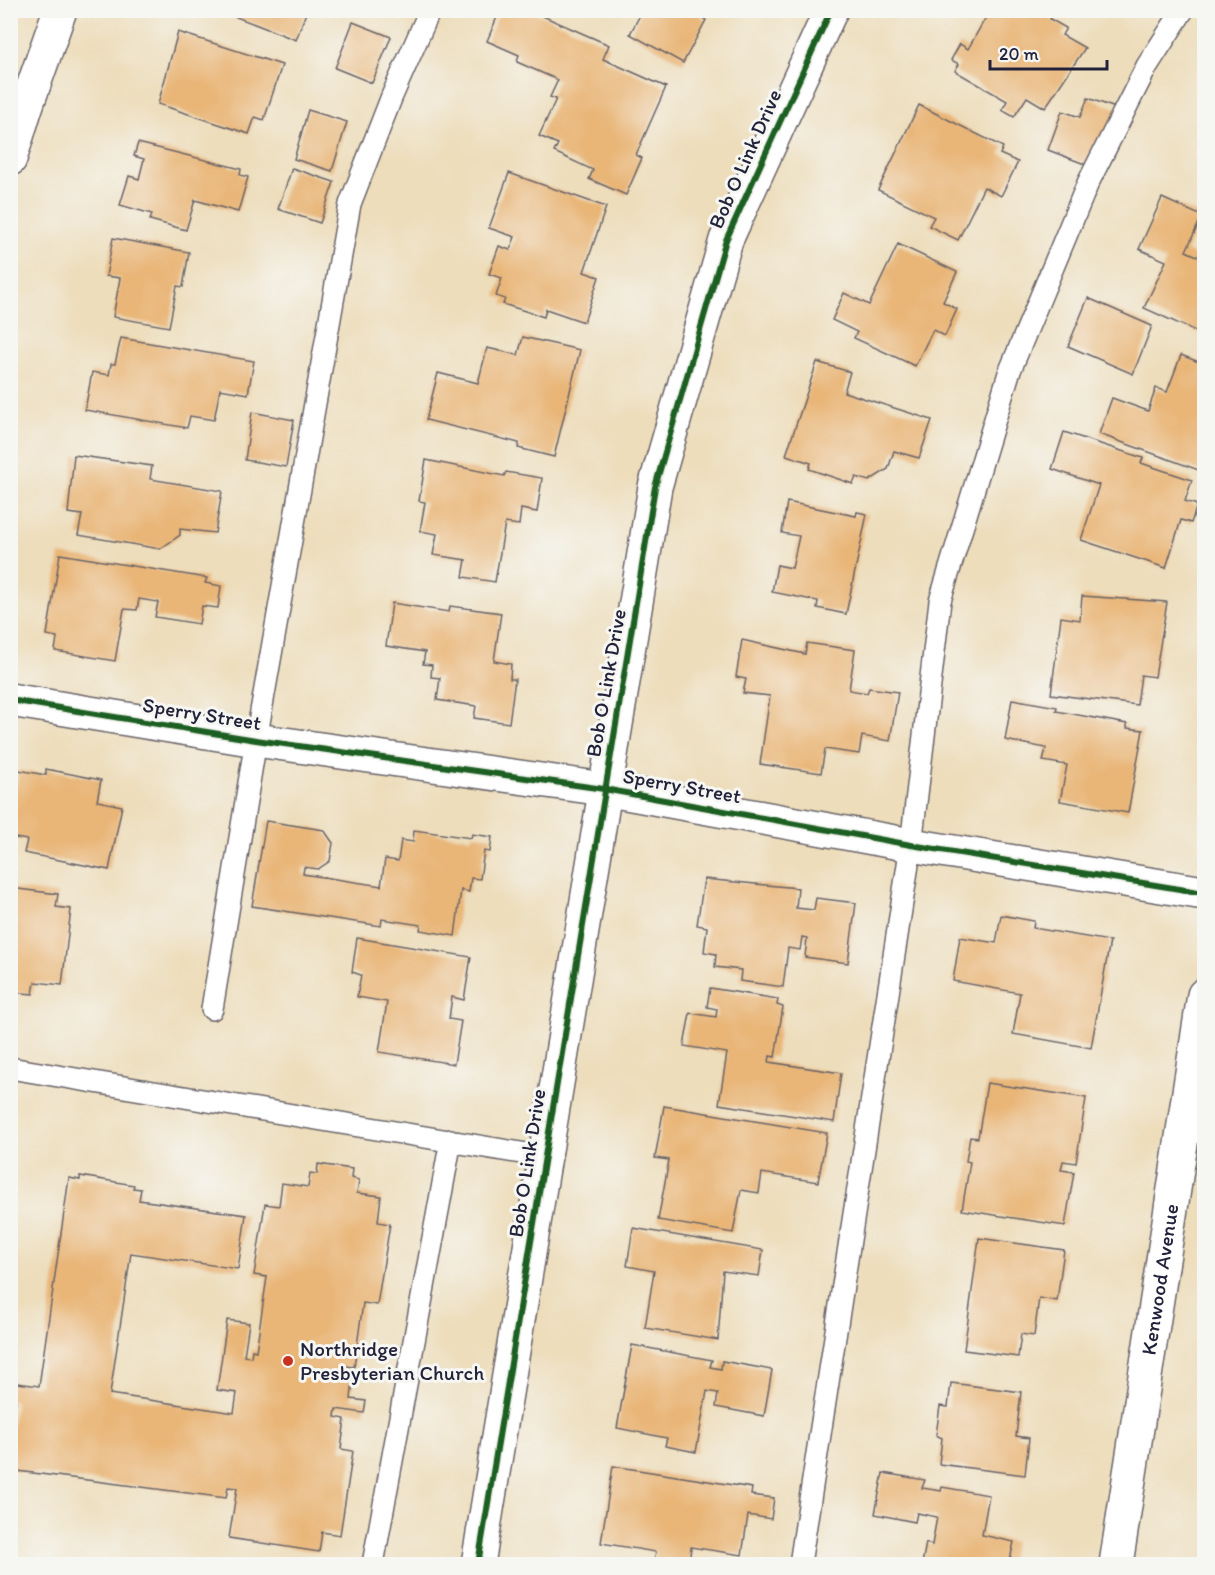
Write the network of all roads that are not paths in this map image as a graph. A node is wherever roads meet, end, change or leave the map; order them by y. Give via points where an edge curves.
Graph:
1 (60, 10) edge
2 (430, 10) edge
3 (831, 10) edge
4 (1183, 10) edge
5 (10, 159) edge
6 (10, 700) edge
7 (256, 740) junction
8 (604, 789) junction
9 (911, 845) junction
10 (1204, 893) edge
11 (1204, 995) edge
12 (212, 1009) dead end
13 (10, 1068) edge
14 (451, 1140) junction
15 (545, 1157) junction
16 (373, 1564) edge
17 (478, 1564) edge
18 (800, 1564) edge
19 (1116, 1564) edge

1 - 5 street
2 - 7 lane via 350,204
3 - 8 street, Bob O Link Drive via 722,251 655,487
4 - 9 lane via 1147,66 1088,183 1009,373 940,601
6 - 7 street, Sperry Street
7 - 8 street, Sperry Street
7 - 12 lane
8 - 9 street, Sperry Street
8 - 15 street, Bob O Link Drive
9 - 10 street, Sperry Street
9 - 18 lane
11 - 19 street, Kenwood Avenue
13 - 14 lane
14 - 15 lane
14 - 16 lane
15 - 17 street, Bob O Link Drive

